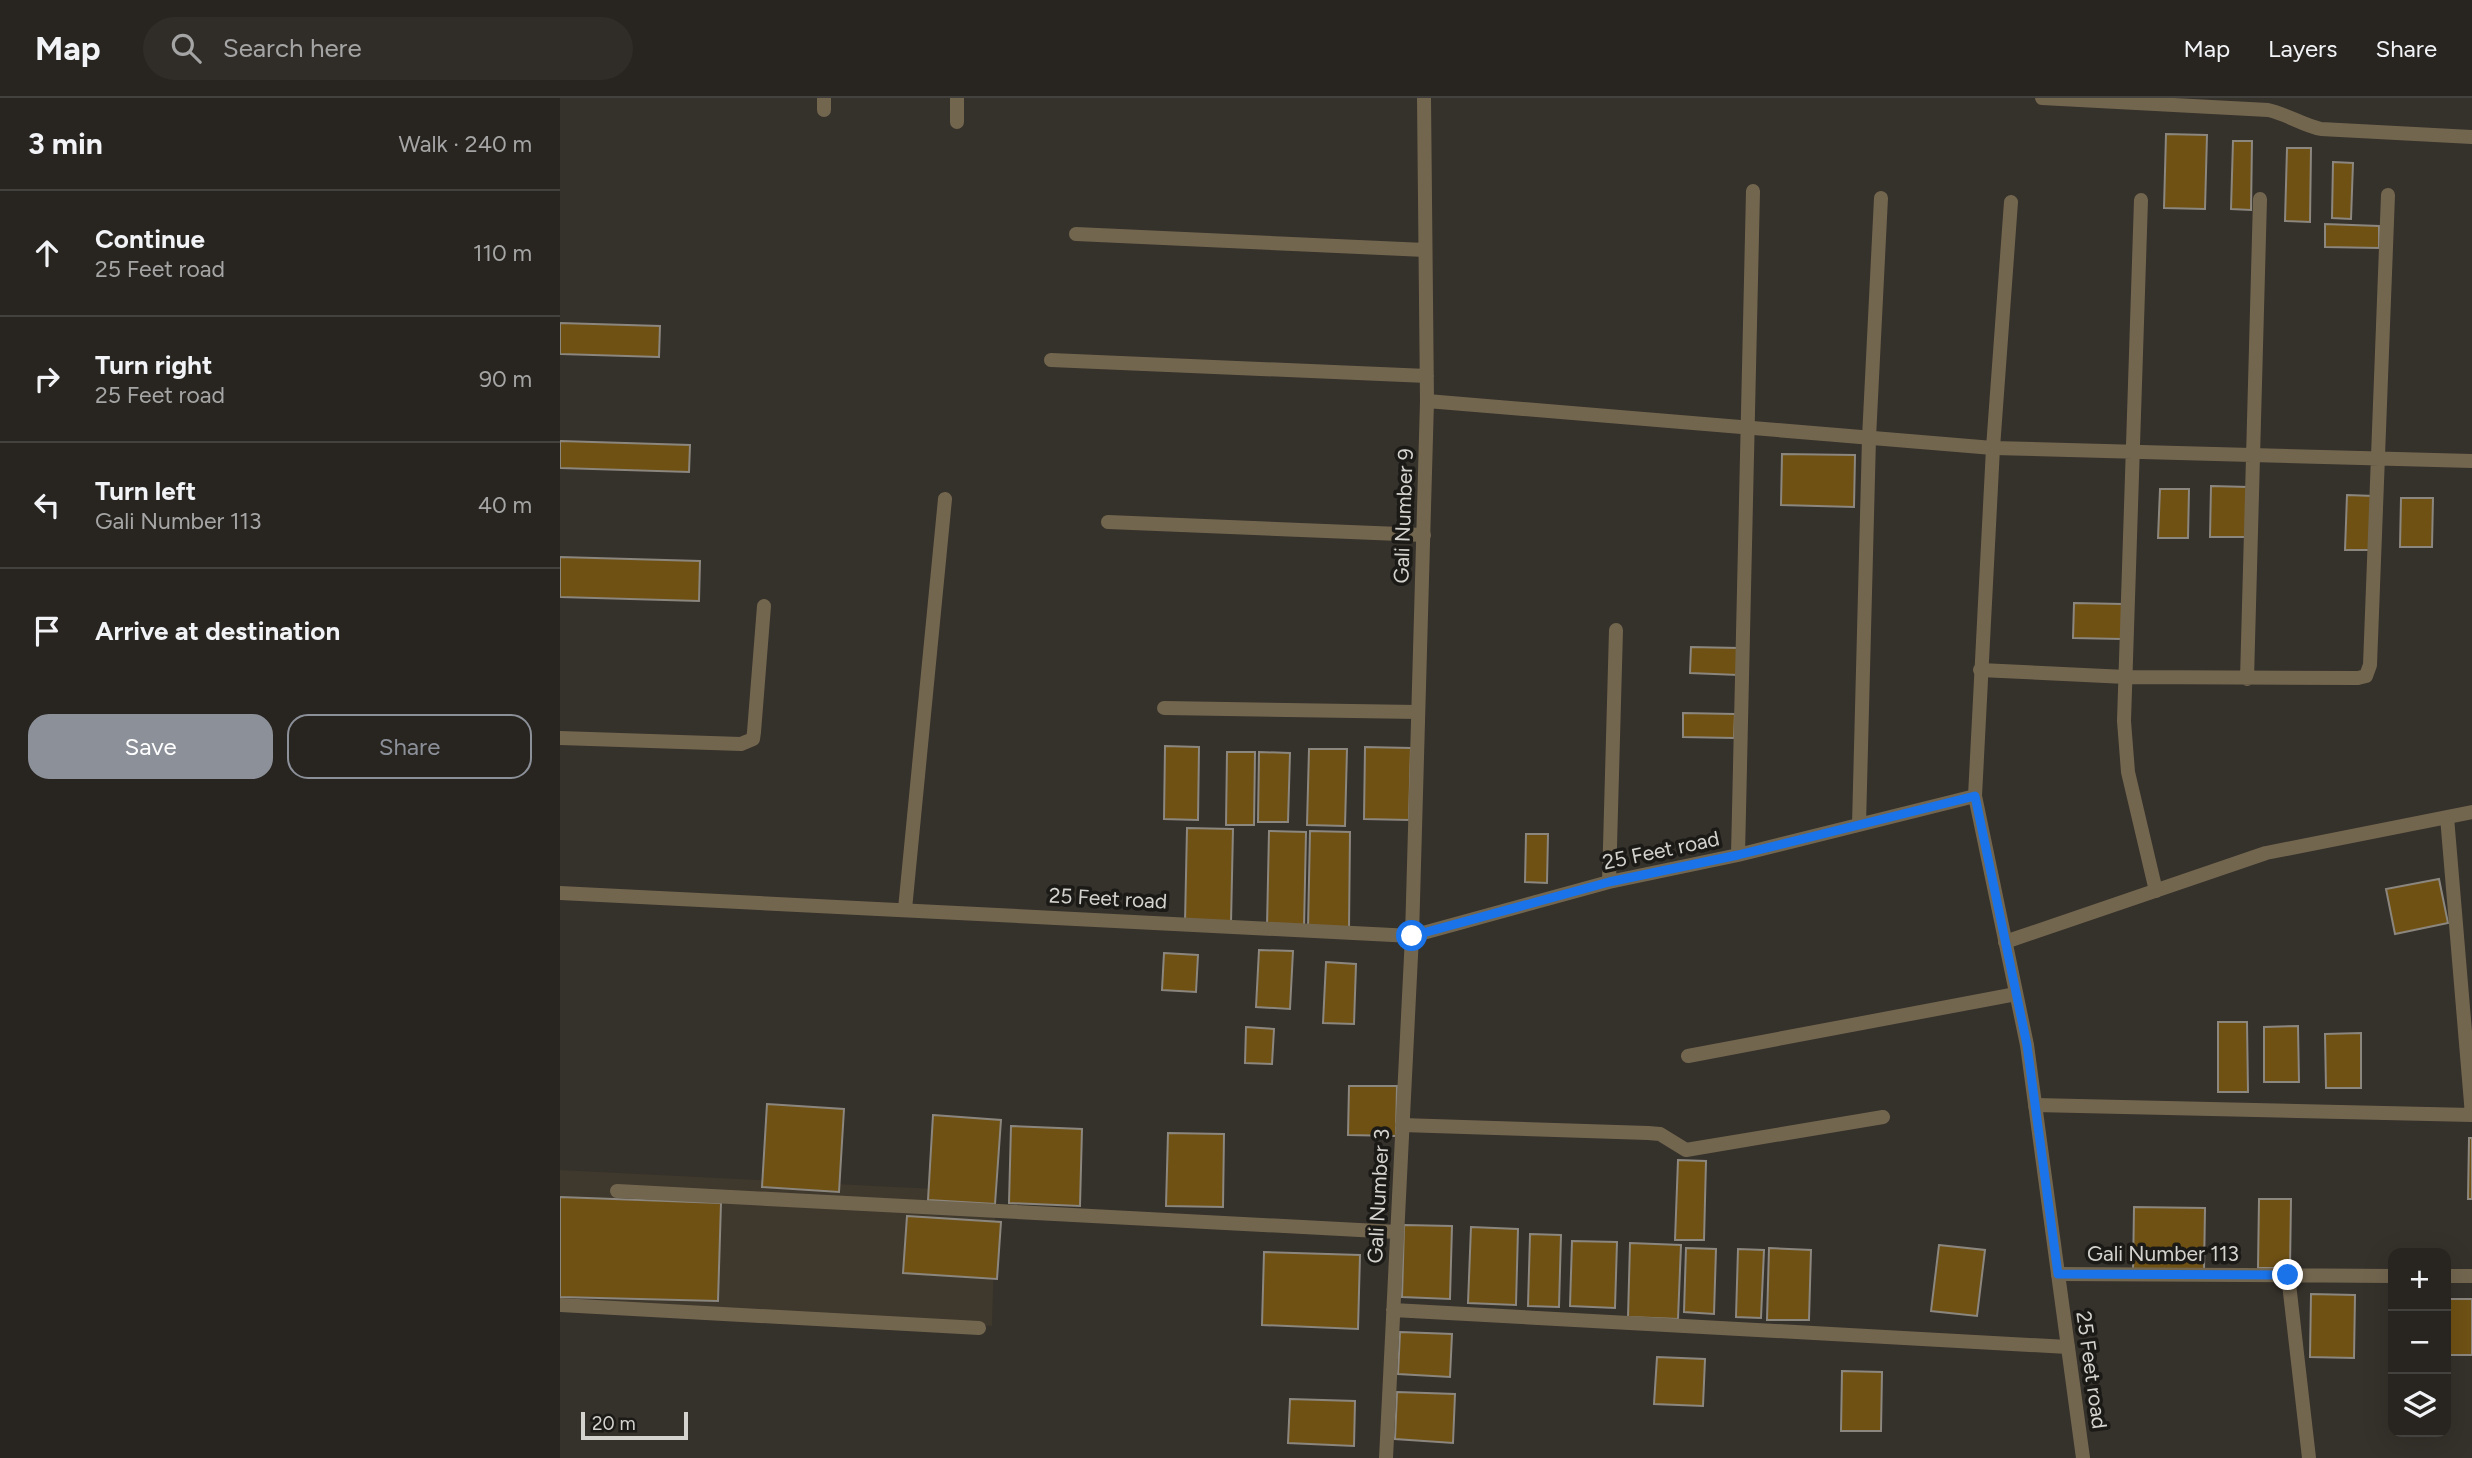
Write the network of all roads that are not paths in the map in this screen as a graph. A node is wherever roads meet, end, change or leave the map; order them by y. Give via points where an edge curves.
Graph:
1 (957, 98) edge
2 (1424, 98) edge
3 (2042, 98) edge
4 (957, 122) dead end
5 (2472, 137) edge
6 (1753, 191) dead end
7 (2389, 195) dead end
8 (1881, 198) dead end
9 (2260, 199) dead end
10 (2141, 200) dead end
11 (2011, 202) dead end
12 (1076, 234) dead end
13 (1425, 250) junction
14 (1051, 360) dead end
15 (1427, 376) junction
16 (1427, 401) junction
17 (1749, 427) junction
18 (1869, 438) junction
19 (1993, 448) junction
20 (2135, 452) junction
21 (2254, 455) junction
22 (2380, 458) junction
23 (2472, 461) edge
24 (946, 499) dead end
25 (1108, 522) dead end
26 (1424, 536) junction
27 (764, 606) dead end
28 (1616, 630) dead end
29 (1980, 670) junction
30 (2126, 677) junction
31 (2247, 679) junction
32 (1164, 708) dead end
33 (1418, 712) junction
34 (560, 738) edge
35 (1975, 796) junction
36 (2472, 812) edge
37 (2447, 817) junction
38 (1859, 825) junction
39 (1738, 855) junction
40 (1609, 882) junction
41 (2156, 891) junction
42 (560, 893) edge
43 (905, 909) junction
44 (1412, 936) junction
45 (2005, 942) junction
46 (2016, 994) junction
47 (1688, 1056) dead end
48 (2035, 1105) junction
49 (2472, 1115) edge
50 (1883, 1117) dead end
51 (1402, 1125) junction
52 (617, 1191) dead end
53 (1397, 1232) junction
54 (2058, 1274) junction
55 (2288, 1275) junction
56 (2388, 1276) edge
57 (2451, 1276) edge
58 (2472, 1276) edge
59 (560, 1305) edge
60 (1393, 1310) junction
61 (979, 1328) dead end
62 (2068, 1347) junction
63 (1386, 1458) edge
64 (2083, 1458) edge
65 (2309, 1458) edge

1 - 4 street
2 - 13 street, Gali Number 9
3 - 5 street via 2269,110 2321,129
6 - 17 street
7 - 22 street
8 - 18 street
9 - 21 street
10 - 20 street
11 - 19 street
12 - 13 street
13 - 15 street, Gali Number 9
14 - 15 street
15 - 16 street, Gali Number 9
16 - 17 street
16 - 26 street, Gali Number 9
17 - 18 street
17 - 39 street
18 - 19 street
18 - 38 street
19 - 20 street
19 - 29 street
20 - 21 street
20 - 30 street
21 - 22 street
21 - 31 street
22 - 23 street
22 - 31 street via 2369,672 2358,678
24 - 43 street
25 - 26 street
26 - 33 street, Gali Number 9
27 - 34 street via 754,732 749,742
28 - 40 street
29 - 30 street
29 - 35 street
30 - 31 street
30 - 41 street via 2128,772
32 - 33 street
33 - 44 street, Gali Number 9
35 - 38 street, 25 Feet road
35 - 45 street, 25 Feet road
36 - 37 street
37 - 41 street via 2266,853
37 - 49 street
38 - 39 street, 25 Feet road
39 - 40 street, 25 Feet road
40 - 44 street, 25 Feet road
41 - 45 street
42 - 43 street, 25 Feet road
43 - 44 street, 25 Feet road
44 - 51 street, Gali Number 3
45 - 46 street, 25 Feet road
46 - 47 street
46 - 48 street, 25 Feet road
48 - 49 street
48 - 54 street, 25 Feet road
50 - 51 street via 1686,1150 1660,1134
51 - 53 street, Gali Number 3
52 - 53 street
53 - 60 street, Gali Number 3
54 - 55 street, Gali Number 113
54 - 62 street, 25 Feet road
55 - 56 street, Gali Number 113
55 - 65 street
57 - 58 street
59 - 61 street
60 - 62 street
60 - 63 street, Gali Number 3
62 - 64 street, 25 Feet road

